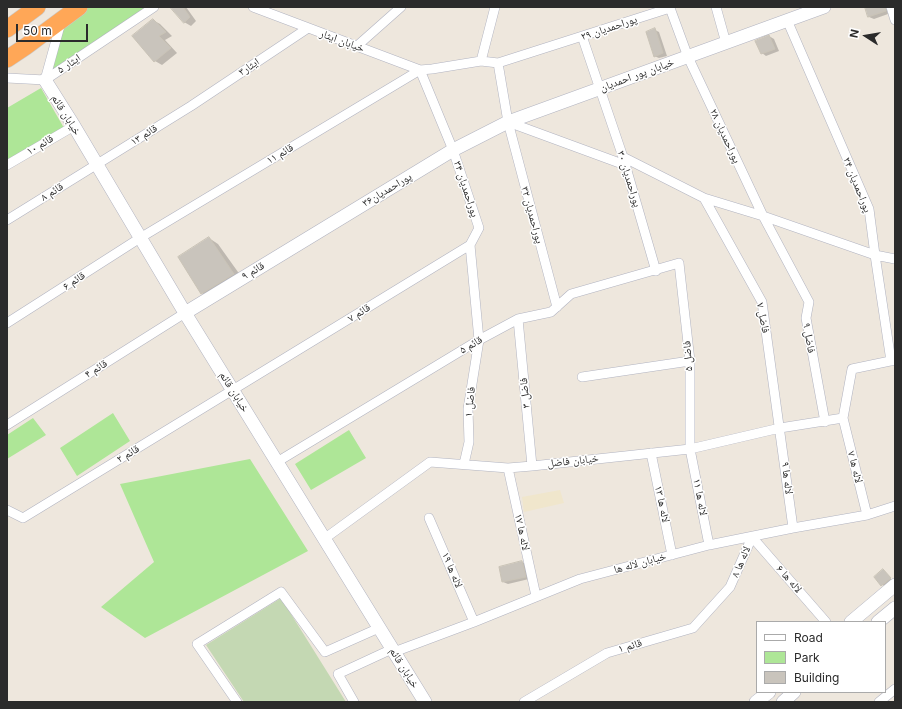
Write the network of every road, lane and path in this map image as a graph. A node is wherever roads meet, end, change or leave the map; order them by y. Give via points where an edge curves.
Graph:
1 (37, 7) edge
2 (79, 7) edge
3 (154, 7) edge
4 (253, 7) edge
5 (400, 7) edge
6 (494, 7) edge
7 (716, 7) edge
8 (824, 7) edge
9 (891, 7) edge
10 (62, 20) junction
11 (786, 20) junction
12 (895, 20) edge
13 (308, 28) junction
14 (7, 29) edge
15 (582, 36) junction
16 (726, 43) junction
17 (357, 46) junction
18 (688, 57) junction
19 (7, 58) edge
20 (481, 61) junction
21 (498, 63) junction
22 (420, 70) junction
23 (7, 78) edge
24 (44, 80) junction
25 (599, 89) junction
26 (191, 106) joint
27 (508, 122) junction
28 (74, 126) junction
29 (453, 150) junction
30 (624, 161) junction
31 (7, 165) edge
32 (96, 165) junction
33 (704, 198) junction
34 (763, 216) junction
35 (7, 220) edge
36 (321, 230) joint
37 (140, 238) junction
38 (470, 245) junction
39 (874, 255) junction
40 (895, 259) edge
41 (679, 263) joint
42 (656, 271) junction
43 (557, 307) junction
44 (185, 313) junction
45 (518, 320) junction
46 (7, 323) edge
47 (479, 340) junction
48 (893, 360) edge
49 (690, 361) junction
50 (582, 377) dead end
51 (233, 390) junction
52 (844, 418) junction
53 (825, 422) junction
54 (7, 425) edge
55 (780, 428) junction
56 (690, 449) junction
57 (651, 453) junction
58 (278, 462) junction
59 (464, 464) junction
60 (532, 466) junction
61 (508, 468) junction
62 (895, 506) edge
63 (7, 510) edge
64 (867, 516) junction
65 (429, 518) dead end
66 (793, 528) junction
67 (752, 537) junction
68 (324, 539) junction
69 (709, 545) junction
70 (672, 555) junction
71 (895, 585) edge
72 (730, 587) joint
73 (536, 596) junction
74 (894, 610) edge
75 (825, 621) edge
76 (852, 621) edge
77 (879, 621) edge
78 (474, 622) junction
79 (379, 628) junction
80 (393, 650) junction
81 (895, 689) edge
82 (769, 693) edge
83 (770, 693) edge
84 (793, 693) edge
85 (237, 702) edge
86 (354, 702) edge
87 (425, 702) edge
88 (524, 702) edge
89 (757, 702) edge
90 (763, 702) edge
91 (775, 702) edge
92 (783, 702) edge
93 (880, 702) edge

1 - 14 highway
2 - 10 highway
3 - 24 street, ایثار ۵
4 - 13 street, خیابان ایثار
5 - 17 street
6 - 20 street
7 - 16 street
8 - 11 street, خیابان پور احمدیان
9 - 12 street
10 - 19 highway
10 - 24 street
11 - 16 street, خیابان پور احمدیان
11 - 39 street, پوراحمدیان ۲۴ via 869,209
13 - 17 street, خیابان ایثار
13 - 26 street, ایثار۳
15 - 18 street, پوراحمدیان ۲۹ via 670,8
15 - 21 street, پوراحمدیان ۲۹
15 - 25 street, پوراحمدیان ۳۰
16 - 18 street, خیابان پور احمدیان
17 - 22 street, خیابان ایثار
18 - 25 street, خیابان پور احمدیان
18 - 34 street, پوراحمدیان ۲۸
20 - 21 street, خیابان ایثار
20 - 22 street, خیابان ایثار
21 - 27 street, پوراحمدیان ۳۲
22 - 29 street, پوراحمدیان ۳۴
22 - 37 street, قائم ۱۱
23 - 24 street
24 - 28 street, خیابان قائم
25 - 27 street, خیابان پور احمدیان
25 - 30 street, پوراحمدیان ۳۰
26 - 32 street, قائم ۱۳
27 - 29 street, خیابان پور احمدیان
27 - 30 street
27 - 43 street, پوراحمدیان ۳۲
28 - 31 street, قائم ۱۰
28 - 32 street, خیابان قائم
29 - 36 street, پوراحمدیان۳۶
29 - 38 street, پوراحمدیان ۳۴ via 479,228
30 - 33 street
30 - 42 street, پوراحمدیان ۳۰
32 - 35 street, قائم ۸
32 - 37 street, خیابان قائم
33 - 34 street
33 - 55 street, فاضل ۷ via 762,302
34 - 39 street
34 - 53 street, فاضل ۹ via 809,302 806,318
36 - 44 street, قائم ۹
37 - 44 street, خیابان قائم
37 - 46 street, قائم ۶
38 - 47 street, فاضل ۱
38 - 51 street, قائم ۷
39 - 40 street
39 - 48 street, پوراحمدیان ۲۴
41 - 42 street, قائم ۵
41 - 49 street, فاضل ۵
42 - 43 street, قائم ۵ via 571,294
43 - 45 street, قائم ۵ via 550,312
44 - 51 street, خیابان قائم
44 - 54 street, قائم ۴
45 - 47 street, قائم ۵
45 - 60 street, فاضل ۳
47 - 58 street, قائم ۵
47 - 59 street, فاضل ۱ via 468,409 469,442
48 - 52 street via 852,369
49 - 50 street
49 - 56 street, فاضل ۵
51 - 58 street, خیابان قائم
51 - 63 street, قائم ۲ via 23,518
52 - 53 street, خیابان فاضل
52 - 64 street, لاله ها ۷
53 - 55 street, خیابان فاضل
55 - 56 street, خیابان فاضل
55 - 66 street, لاله ها ۹
56 - 57 street, خیابان فاضل
56 - 69 street, لاله ها ۱۱
57 - 60 street, خیابان فاضل
57 - 70 street, لاله ها ۱۳
58 - 68 street, خیابان قائم
59 - 61 street, خیابان فاضل
59 - 68 street, خیابان فاضل via 430,462
60 - 61 street, خیابان فاضل
61 - 73 street, لاله ها ۱۷
62 - 64 street, خیابان لاله ها
64 - 66 street, خیابان لاله ها
65 - 78 street, لاله ها ۱۹
66 - 67 street, خیابان لاله ها
67 - 69 street, خیابان لاله ها
67 - 72 street, لاله ها ۸
67 - 75 street, لاله ها ۶
68 - 79 street, خیابان قائم
69 - 70 street, خیابان لاله ها
70 - 73 street, خیابان لاله ها via 580,579
71 - 76 street
72 - 88 street, قائم ۱ via 693,628 607,653
73 - 78 street, خیابان لاله ها
74 - 77 street
78 - 80 street, خیابان لاله ها
79 - 80 street, خیابان قائم
79 - 85 street via 325,652 281,592 197,644
80 - 86 street, خیابان لاله ها via 338,674
80 - 87 street, خیابان قائم
81 - 93 street
82 - 89 street
83 - 91 street
84 - 92 street
89 - 90 street

